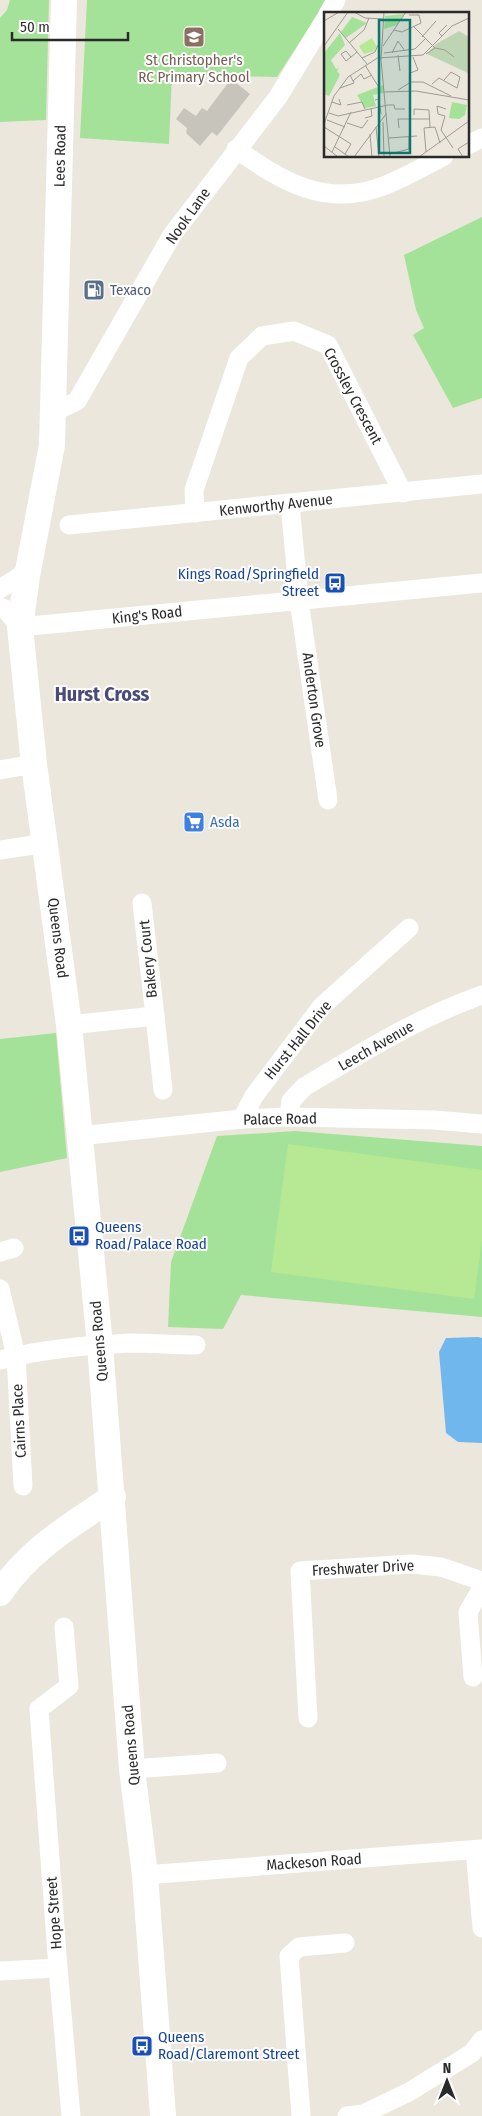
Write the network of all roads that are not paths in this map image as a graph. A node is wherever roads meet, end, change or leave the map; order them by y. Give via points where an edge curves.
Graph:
1 (64, 0) edge
2 (336, 0) edge
3 (329, 12) edge
4 (324, 21) edge
5 (482, 138) edge
6 (470, 143) edge
7 (236, 149) junction
8 (440, 158) edge
9 (54, 412) junction
10 (482, 484) edge
11 (403, 493) junction
12 (290, 504) junction
13 (195, 514) junction
14 (69, 525) dead end
15 (28, 569) junction
16 (482, 583) edge
17 (0, 589) edge
18 (299, 600) junction
19 (0, 607) edge
20 (20, 627) junction
21 (34, 764) junction
22 (0, 770) edge
23 (328, 800) dead end
24 (46, 843) junction
25 (0, 850) edge
26 (142, 903) dead end
27 (409, 928) dead end
28 (482, 995) edge
29 (154, 1016) junction
30 (69, 1025) junction
31 (163, 1090) dead end
32 (289, 1118) junction
33 (242, 1119) junction
34 (482, 1124) edge
35 (79, 1136) junction
36 (0, 1289) edge
37 (100, 1345) junction
38 (196, 1345) dead end
39 (8, 1358) edge
40 (23, 1486) dead end
41 (113, 1497) junction
42 (482, 1581) edge
43 (482, 1588) edge
44 (0, 1592) edge
45 (64, 1627) dead end
46 (473, 1677) dead end
47 (308, 1718) dead end
48 (217, 1763) dead end
49 (132, 1769) junction
50 (478, 1849) edge
51 (146, 1875) junction
52 (482, 1928) edge
53 (345, 1943) dead end
54 (58, 1968) junction
55 (0, 1971) edge
56 (482, 2040) edge
57 (71, 2116) edge
58 (163, 2116) edge
59 (301, 2116) edge
60 (347, 2116) edge

1 - 9 main road, Lees Road
2 - 3 street
4 - 7 street, Nook Lane via 278,97
5 - 6 street
7 - 8 street via 271,173 298,186 337,194 385,186
7 - 9 street, Nook Lane via 172,235 77,401
9 - 15 main road, Queens Road via 52,446
10 - 11 street, Kenworthy Avenue
11 - 12 street, Kenworthy Avenue
11 - 13 street, Crossley Crescent via 328,345 294,332 262,336 239,358 194,490
12 - 13 street, Kenworthy Avenue
12 - 18 street, Anderton Grove
13 - 14 street, Kenworthy Avenue
15 - 17 street
15 - 20 main road, Queens Road
16 - 18 street, King's Road
18 - 20 street, King's Road
18 - 23 street, Anderton Grove
19 - 20 street
20 - 21 main road, Queens Road
21 - 22 street
21 - 24 main road, Queens Road
24 - 25 street
24 - 30 main road, Queens Road
26 - 29 street, Bakery Court
27 - 33 street, Hurst Hall Drive via 322,1006 254,1096
28 - 32 street, Leech Avenue via 403,1028 304,1087 291,1101
29 - 30 street, Bakery Court
29 - 31 street, Bakery Court
30 - 35 main road, Queens Road
32 - 33 street, Palace Road
32 - 34 street, Palace Road via 434,1120
33 - 35 street, Palace Road
35 - 37 main road, Queens Road
36 - 39 street, Cairns Place
37 - 38 street
37 - 39 street
37 - 41 main road, Queens Road
39 - 40 street, Cairns Place
41 - 44 main road via 60,1532 12,1574
41 - 49 main road, Queens Road
42 - 47 street, Freshwater Drive via 441,1567 412,1564 300,1571
43 - 46 street via 468,1612
45 - 54 street, Hope Street via 69,1686 39,1709
48 - 49 street
49 - 51 main road, Queens Road
50 - 51 street, Mackeson Road
50 - 52 street
51 - 58 main road, Queens Road
53 - 59 street via 299,1947 289,1956
54 - 55 street
54 - 57 street, Hope Street
56 - 60 street via 472,2052 409,2092 362,2114

